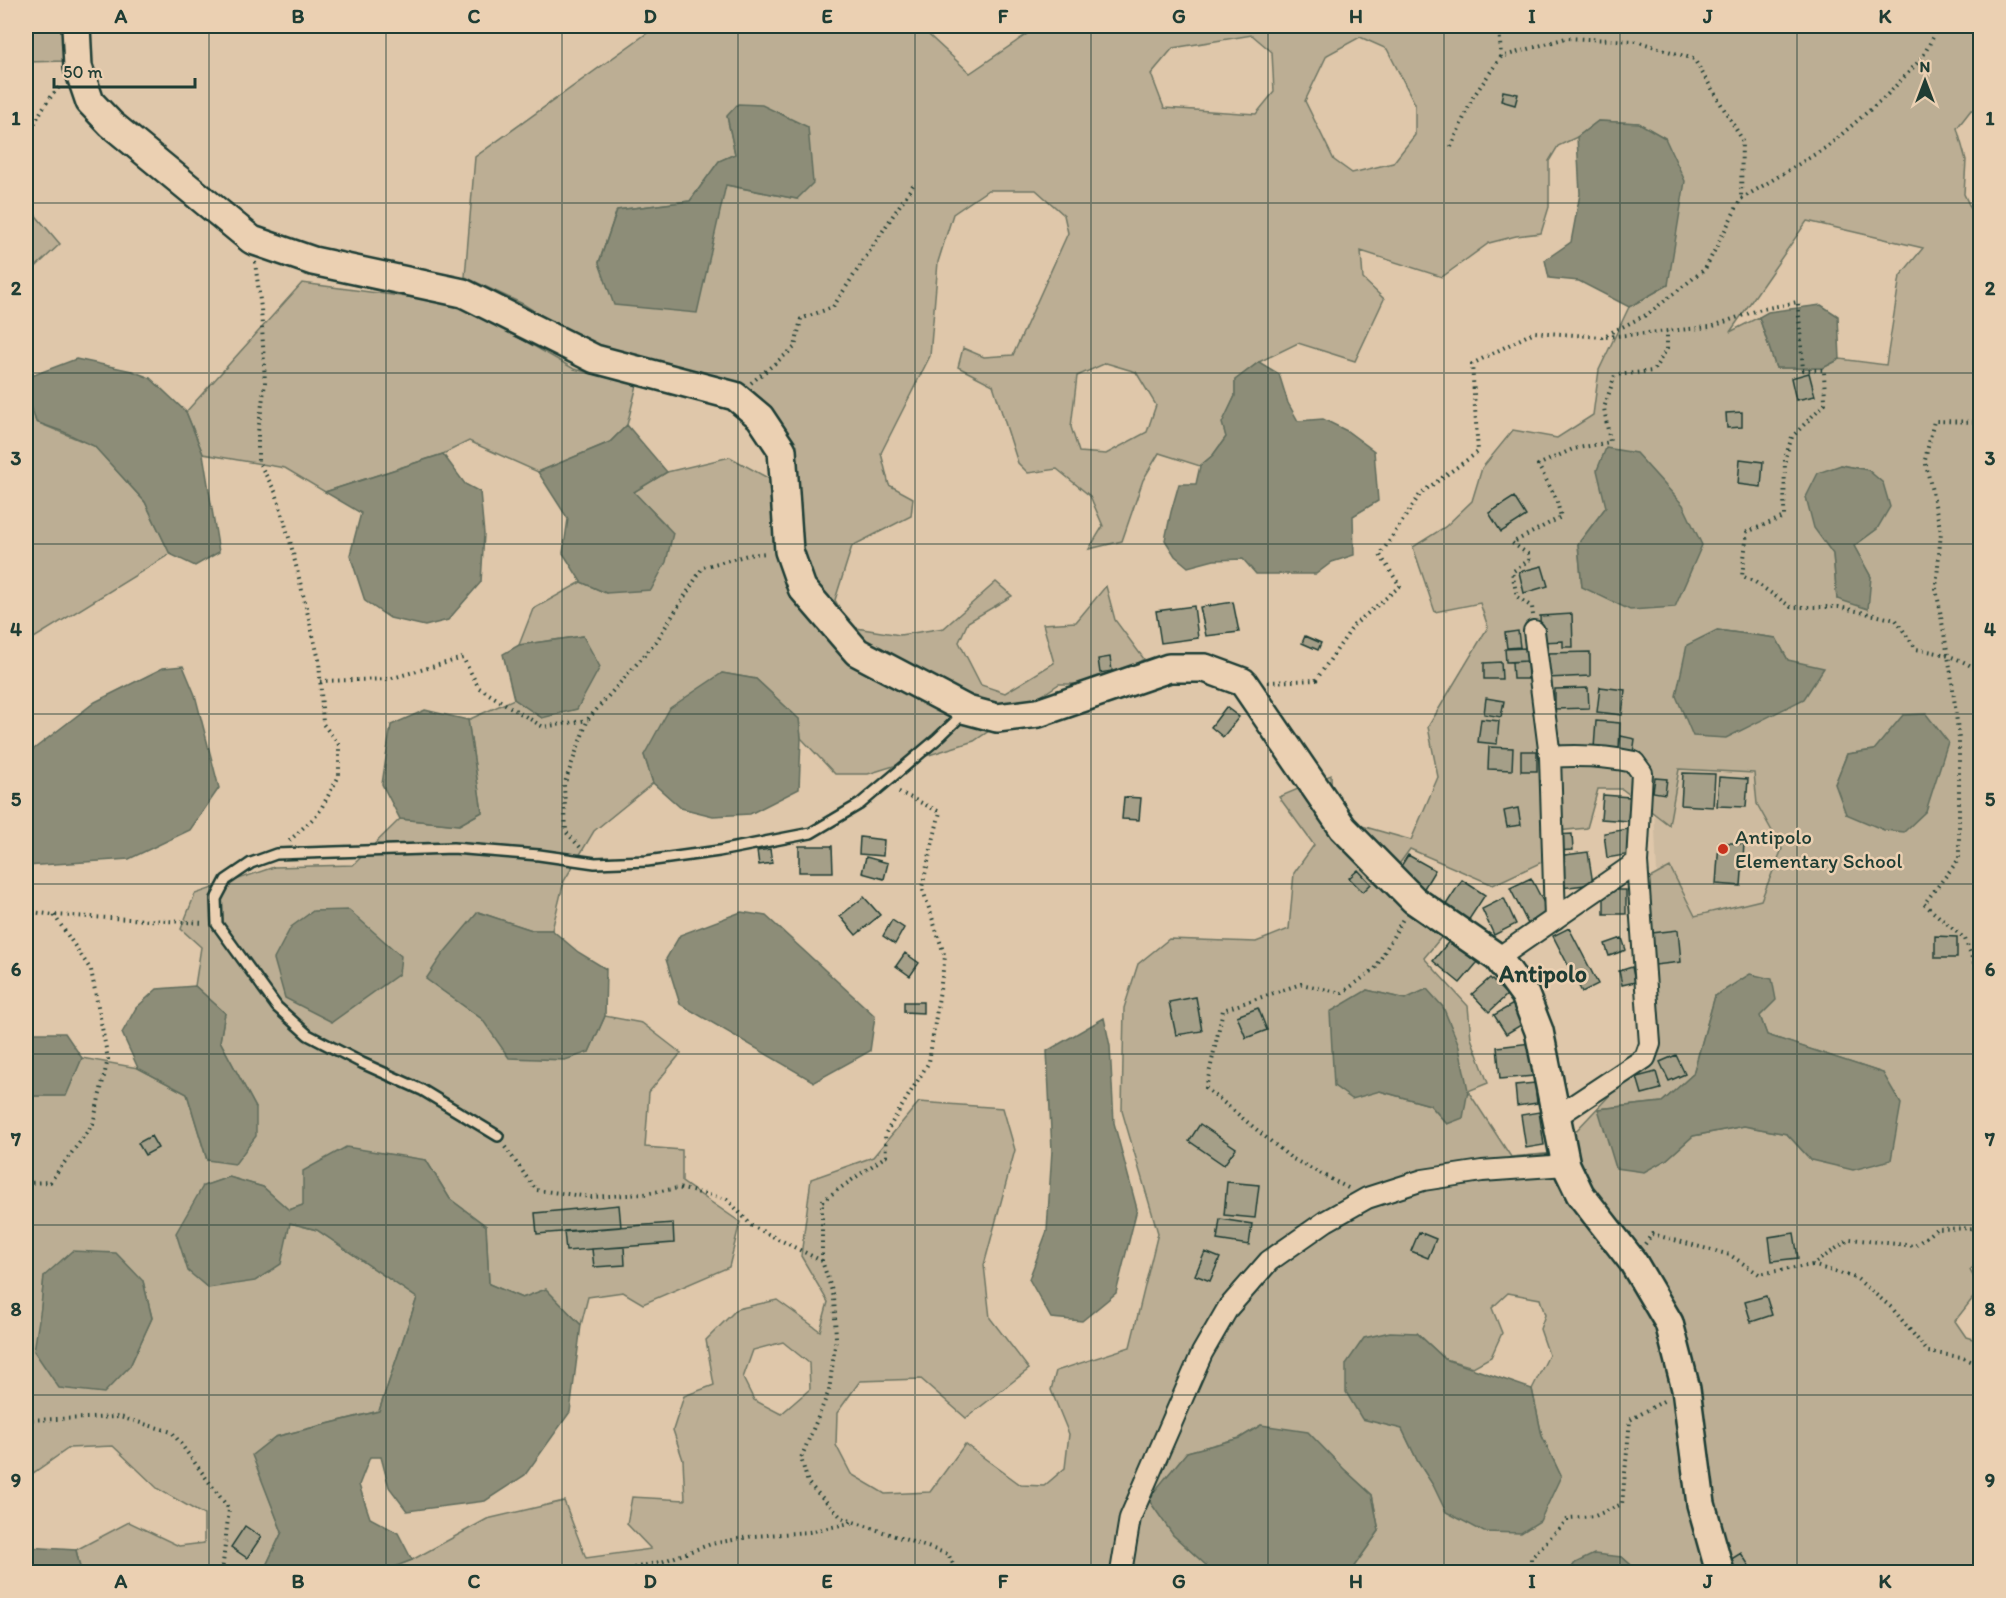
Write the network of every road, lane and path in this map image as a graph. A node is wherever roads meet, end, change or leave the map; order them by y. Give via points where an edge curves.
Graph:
1 (76, 26) edge
2 (1499, 26) edge
3 (1939, 26) edge
4 (1501, 57) junction
5 (78, 67) junction
6 (26, 146) edge
7 (1451, 147) dead end
8 (915, 182) dead end
9 (1741, 200) junction
10 (252, 240) junction
11 (1667, 332) junction
12 (1602, 337) junction
13 (735, 396) junction
14 (1980, 422) edge
15 (789, 551) junction
16 (1534, 631) joint
17 (1948, 655) junction
18 (1980, 672) edge
19 (320, 681) junction
20 (1244, 682) junction
21 (967, 710) junction
22 (588, 719) junction
23 (1550, 757) junction
24 (884, 784) junction
25 (276, 854) junction
26 (1637, 862) junction
27 (595, 863) junction
28 (1414, 900) junction
29 (26, 911) edge
30 (54, 915) junction
31 (1555, 919) junction
32 (217, 924) junction
33 (1498, 958) junction
34 (1980, 975) edge
35 (1556, 1117) junction
36 (498, 1136) joint
37 (1566, 1166) junction
38 (26, 1183) edge
39 (1367, 1198) junction
40 (1980, 1228) edge
41 (822, 1261) junction
42 (1633, 1262) junction
43 (1812, 1265) junction
44 (1980, 1365) edge
45 (1686, 1389) junction
46 (26, 1419) edge
47 (856, 1522) junction
48 (222, 1572) edge
49 (616, 1572) edge
50 (957, 1572) edge
51 (1120, 1572) edge
52 (1531, 1572) edge
53 (1720, 1572) edge

1 - 5 street
2 - 4 path
3 - 9 path via 1922,58 1886,96 1827,147
4 - 7 path via 1473,97
4 - 9 path via 1566,38 1636,41 1694,59 1742,139
5 - 6 path via 48,99
5 - 10 street via 90,102 111,124
8 - 13 path via 833,307 801,319 795,347
9 - 12 path via 1705,269 1648,314
10 - 13 street via 313,261 463,293 595,359
10 - 19 path via 265,383 258,461 276,493 290,541 319,660
11 - 12 path
11 - 16 path via 1667,349 1653,371 1616,375 1604,408 1610,442 1574,448 1538,465 1556,498 1561,517 1512,543 1528,554 1529,560 1512,572 1517,597 1532,607
11 - 17 path via 1710,327 1758,310 1798,302 1803,370 1824,370 1825,403 1792,437 1785,458 1784,517 1747,532 1742,576 1791,607 1839,607 1896,620 1916,649
12 - 20 path via 1534,332 1472,364 1478,452 1421,494 1380,555 1400,586 1354,625 1316,680
13 - 15 street via 760,417 782,450
14 - 17 path via 1934,421 1925,460 1941,532 1936,588
15 - 21 street via 802,588 857,652
15 - 22 path via 748,555 703,567 656,642
16 - 23 street
17 - 18 path
17 - 34 path via 1959,739 1959,859 1924,904 1965,939
19 - 22 path via 389,679 462,658 479,688 543,727
19 - 25 path via 323,724 339,745 339,776 318,814
20 - 21 street via 1205,668 1169,668 1038,713 997,718
20 - 28 street via 1343,828
21 - 24 lane
22 - 27 path via 564,785 566,832
23 - 26 street via 1572,755 1634,762 1642,773
23 - 31 street
24 - 27 lane via 860,804 811,833 647,861
24 - 41 path via 940,812 922,887 945,957 929,1062 885,1134 886,1156 822,1201
25 - 27 lane via 453,848
25 - 32 lane via 251,863 226,880 216,899
26 - 31 street
26 - 35 street via 1650,1044 1645,1058
28 - 33 street
28 - 39 path via 1375,969 1342,993 1301,984 1223,1010 1206,1088 1291,1158
29 - 30 path
30 - 32 path
30 - 38 path via 92,970 108,1059 93,1124 50,1182
31 - 33 street
32 - 36 lane via 278,1007 308,1035 422,1090
33 - 35 street via 1525,995 1539,1031
35 - 37 street
36 - 41 path via 536,1190 591,1197 678,1188 727,1198 752,1226
37 - 39 street via 1482,1171 1423,1180
37 - 42 street via 1580,1194
39 - 51 street via 1269,1261 1228,1308 1202,1353 1130,1518
40 - 43 path via 1936,1228 1915,1246 1850,1239
41 - 47 path via 834,1297 836,1338 829,1390 801,1458 808,1483 843,1518
42 - 43 path via 1652,1234 1730,1255 1759,1274
42 - 45 street via 1669,1323
43 - 44 path via 1856,1278 1892,1308 1928,1352
45 - 52 path via 1630,1420 1622,1504 1595,1516 1569,1518 1531,1558
45 - 53 street via 1701,1504
46 - 48 path via 120,1417 172,1432 229,1509
47 - 49 path via 711,1544 664,1561
47 - 50 path via 948,1554

